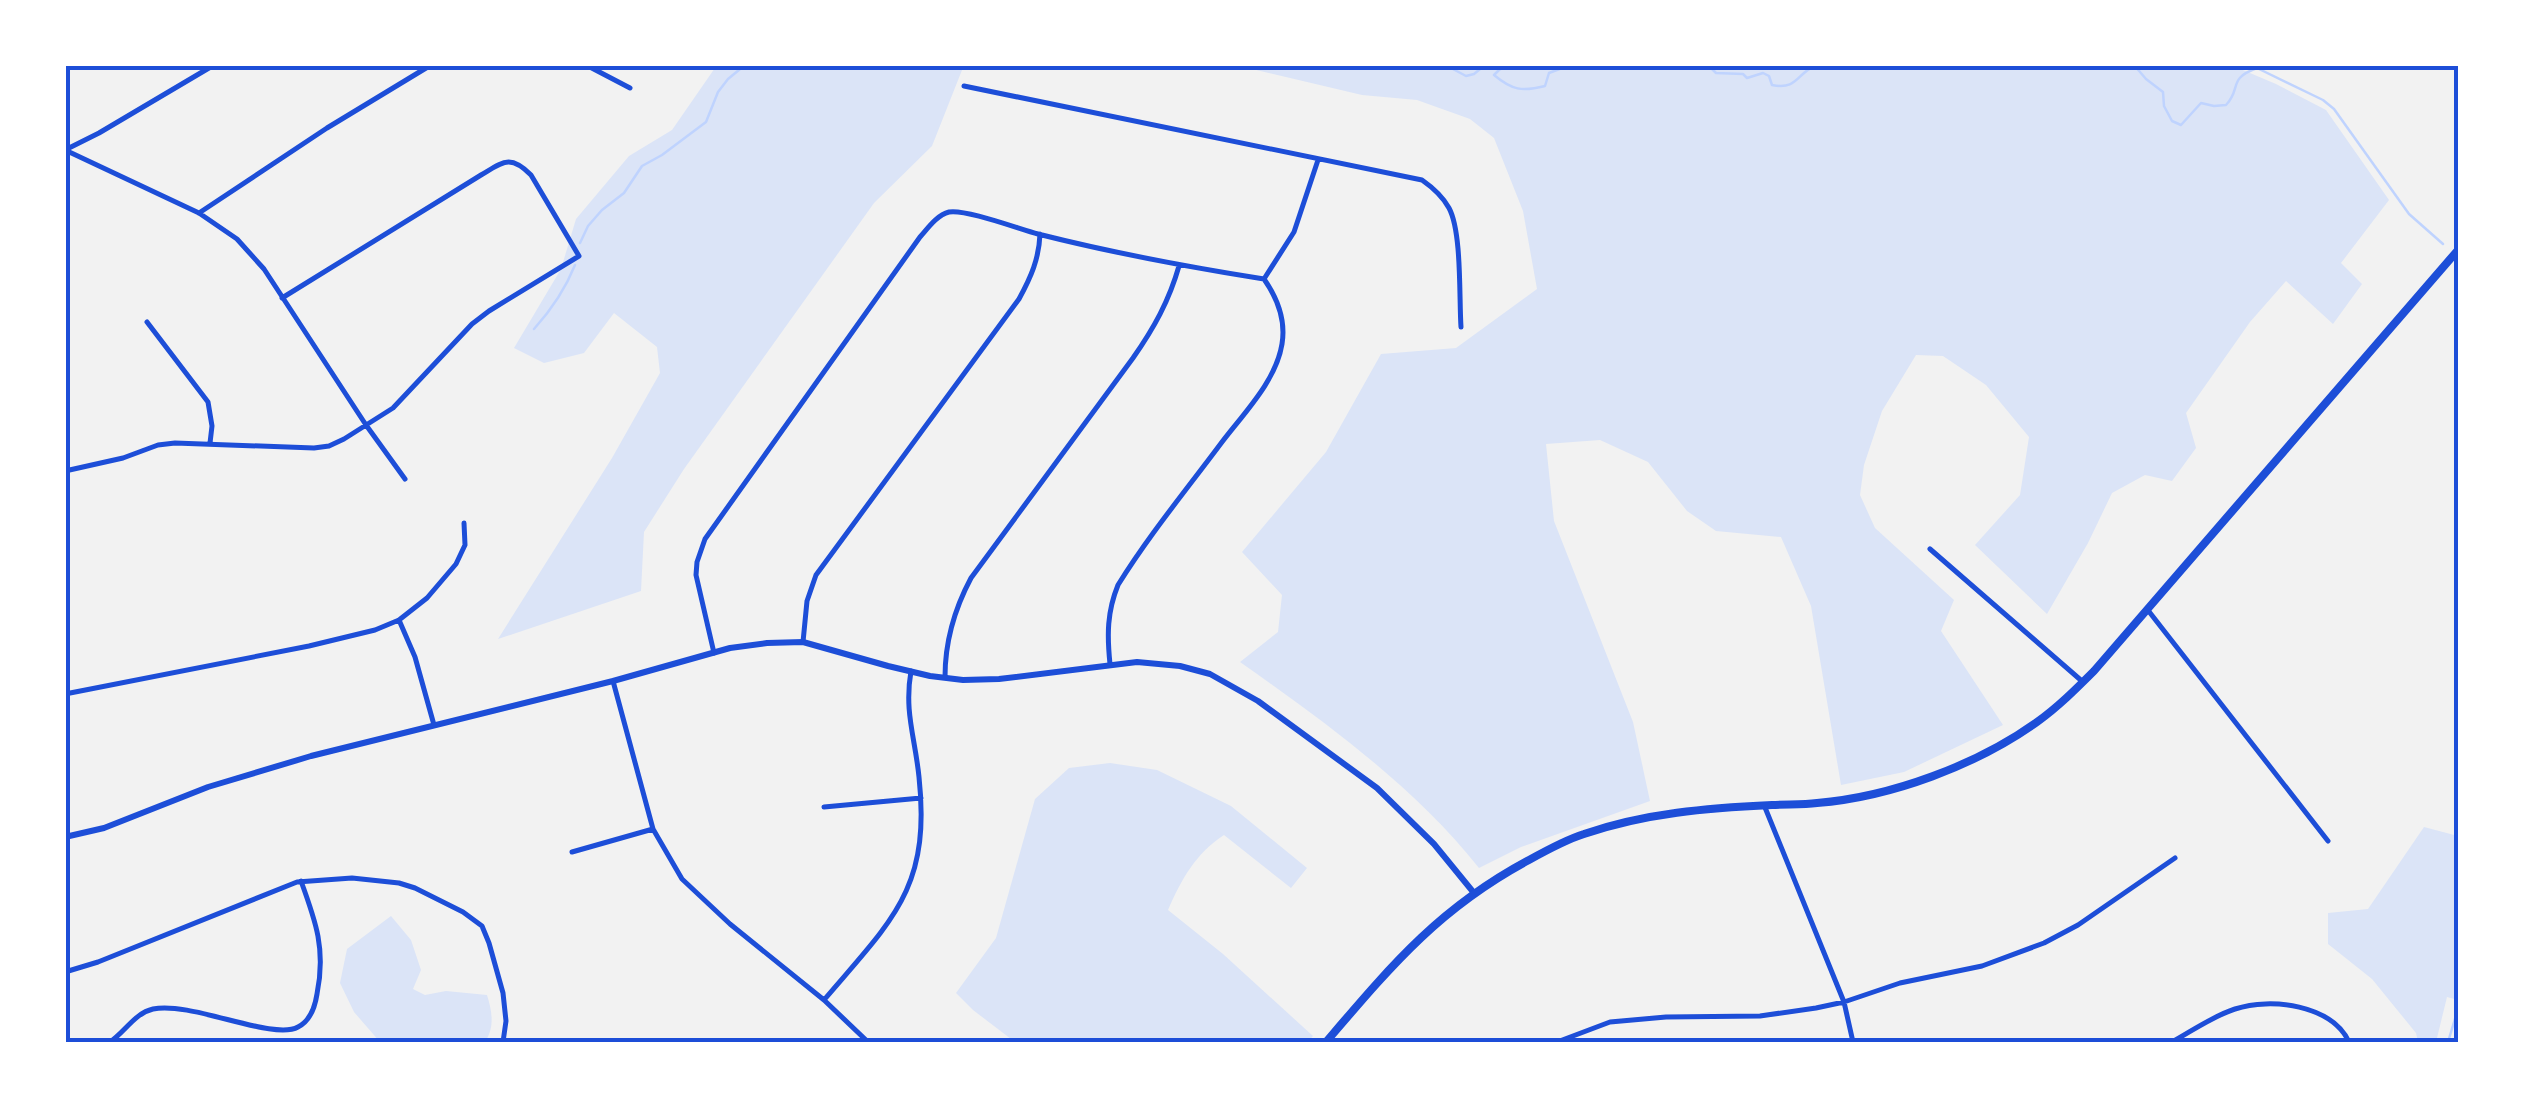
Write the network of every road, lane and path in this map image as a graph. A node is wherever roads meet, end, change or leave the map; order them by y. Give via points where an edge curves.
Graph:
1 (214, 65) edge
2 (430, 65) edge
3 (586, 65) edge
4 (964, 86) dead end
5 (630, 88) dead end
6 (65, 150) edge
7 (1318, 160) junction
8 (198, 213) junction
9 (1040, 234) junction
10 (2458, 250) edge
11 (1178, 266) junction
12 (1264, 279) junction
13 (282, 298) junction
14 (148, 322) dead end
15 (1462, 327) dead end
16 (366, 425) junction
17 (210, 444) junction
18 (65, 470) edge
19 (405, 480) dead end
20 (464, 523) dead end
21 (1930, 549) dead end
22 (2148, 609) junction
23 (399, 620) junction
24 (804, 642) junction
25 (714, 652) junction
26 (1110, 664) junction
27 (910, 671) junction
28 (945, 678) junction
29 (614, 681) junction
30 (2082, 682) junction
31 (65, 694) edge
32 (434, 725) junction
33 (920, 798) junction
34 (1764, 805) junction
35 (824, 806) dead end
36 (653, 829) junction
37 (65, 837) edge
38 (2328, 841) dead end
39 (572, 852) dead end
40 (2176, 858) dead end
41 (301, 881) junction
42 (1474, 893) junction
43 (65, 972) edge
44 (824, 1000) junction
45 (1844, 1002) junction
46 (503, 1040) edge
47 (110, 1042) edge
48 (512, 1042) edge
49 (868, 1042) edge
50 (1326, 1042) edge
51 (1557, 1042) edge
52 (1853, 1042) edge
53 (2172, 1042) edge
54 (2349, 1042) edge

1 - 6 street
2 - 8 street
3 - 5 street
4 - 7 street
6 - 8 street
7 - 12 street via 1294,232
7 - 15 street via 1415,177 1438,193 1454,221
8 - 13 street via 237,238
9 - 11 street
9 - 24 street via 1040,252 1019,299 816,576
9 - 25 street via 950,212 920,237 704,538 696,575
10 - 22 main road
11 - 12 street
11 - 28 street via 1158,322 978,567 946,652
12 - 26 street via 1282,320 1279,356 1257,396 1118,585 1108,612
13 - 16 street
13 - 16 street via 501,163 511,160 531,175 578,256 472,324 405,397
14 - 17 street via 208,402
16 - 17 street via 314,448
16 - 19 street
17 - 18 street via 158,445
20 - 23 street via 466,545 456,564
21 - 30 street
22 - 30 main road
22 - 38 street
23 - 31 street via 309,646
23 - 32 street
24 - 25 street
24 - 27 street
25 - 29 street
26 - 28 street via 998,679
26 - 42 street via 1180,666 1245,693 1377,788
27 - 28 street
27 - 33 street via 907,712
29 - 32 street
29 - 36 street
30 - 34 main road via 2020,734 1952,768 1841,800
32 - 37 street via 275,766
33 - 35 street
33 - 44 street via 920,853 906,894
34 - 42 main road via 1600,829 1563,842
34 - 45 street
36 - 39 street
36 - 44 street via 700,898
40 - 45 street via 2044,943
41 - 43 street
41 - 46 street via 399,884 470,915 485,932 504,993
41 - 47 street via 321,956 316,999 303,1023 273,1030 160,1008 142,1013
42 - 50 main road via 1415,941
44 - 49 street
45 - 51 street via 1760,1016 1610,1022
45 - 52 street
46 - 48 street
53 - 54 street via 2233,1009 2262,1004 2328,1019

